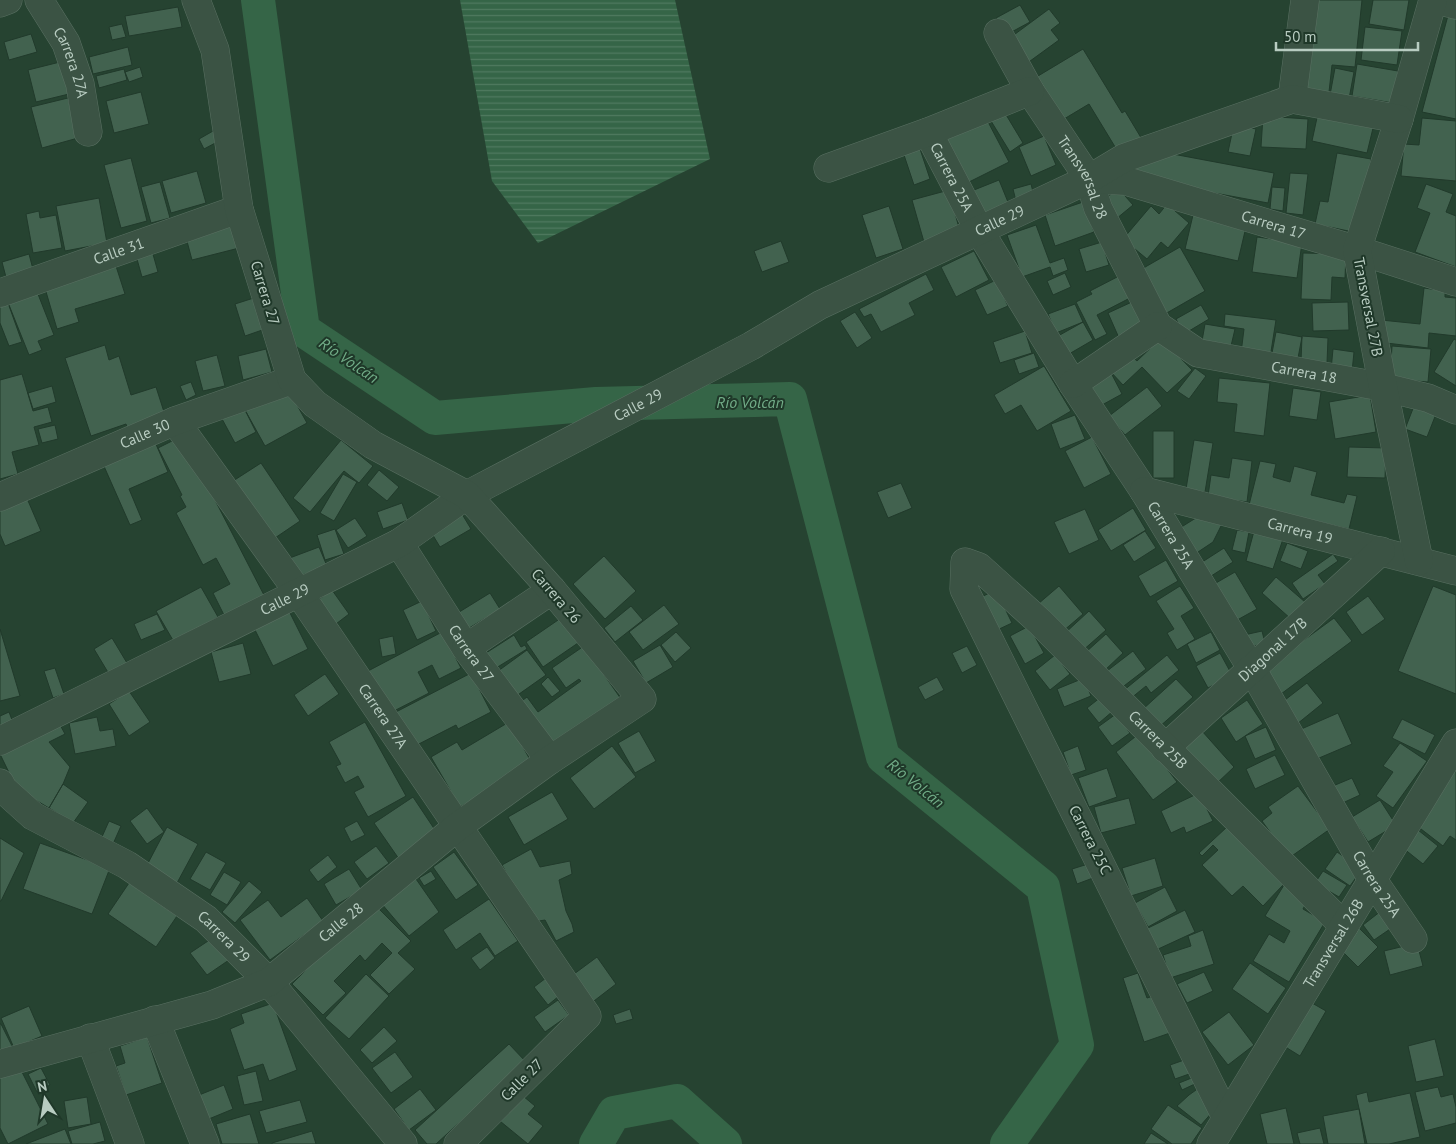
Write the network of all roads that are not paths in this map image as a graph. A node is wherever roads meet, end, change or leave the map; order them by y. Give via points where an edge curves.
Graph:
1 (8, 0) edge
2 (39, 0) edge
3 (196, 0) edge
4 (1305, 0) edge
5 (1435, 0) edge
6 (0, 4) edge
7 (1456, 6) edge
8 (998, 32) dead end
9 (1030, 91) junction
10 (1292, 99) junction
11 (1399, 119) junction
12 (88, 132) dead end
13 (928, 132) junction
14 (828, 168) dead end
15 (1089, 179) junction
16 (239, 209) junction
17 (979, 230) junction
18 (1357, 250) junction
19 (1456, 282) edge
20 (0, 293) edge
21 (1158, 326) junction
22 (292, 380) junction
23 (1073, 384) junction
24 (1383, 387) junction
25 (1456, 410) edge
26 (175, 420) junction
27 (1144, 492) junction
28 (467, 495) junction
29 (0, 496) edge
30 (399, 543) junction
31 (1381, 551) junction
32 (1419, 561) junction
33 (965, 562) joint
34 (1456, 571) edge
35 (552, 590) junction
36 (299, 593) junction
37 (466, 648) junction
38 (1252, 669) junction
39 (642, 699) joint
40 (0, 741) edge
41 (1456, 743) edge
42 (1165, 748) junction
43 (550, 760) junction
44 (0, 783) edge
45 (457, 828) junction
46 (1372, 880) junction
47 (1344, 926) junction
48 (1413, 939) dead end
49 (269, 982) junction
50 (587, 1016) joint
51 (155, 1020) junction
52 (90, 1038) junction
53 (0, 1064) edge
54 (1226, 1117) junction
55 (130, 1144) edge
56 (205, 1144) edge
57 (403, 1144) edge
58 (458, 1144) edge
59 (1211, 1144) edge

1 - 6 street
2 - 12 street, Carrera 27A via 66,43 80,84
3 - 16 street, Carrera 27 via 214,50
4 - 10 street
5 - 7 street
5 - 11 street, Transversal 27B
8 - 9 street, Transversal 28
9 - 13 street
9 - 15 street, Transversal 28
10 - 11 street
10 - 15 street, Calle 29 via 1124,158
11 - 18 street, Transversal 27B
13 - 14 street
13 - 17 street, Carrera 25A
15 - 17 street, Calle 29
15 - 18 street, Carrera 17 via 1126,181
15 - 21 street, Transversal 28 via 1098,208
16 - 20 street, Calle 31
16 - 22 street, Carrera 27
17 - 23 street, Carrera 25A
17 - 28 street, Calle 29 via 820,305 751,346
18 - 19 street, Carrera 17
18 - 24 street, Transversal 27B
21 - 23 street
21 - 24 street, Carrera 18 via 1198,353
22 - 26 street, Calle 30
22 - 28 street, Carrera 27 via 315,404 373,445
23 - 27 street, Carrera 25A
24 - 25 street, Carrera 18 via 1428,398
24 - 32 street, Transversal 27B
26 - 29 street, Calle 30
26 - 36 street, Carrera 27A
27 - 31 street, Carrera 19
27 - 38 street, Carrera 25A
28 - 30 street, Calle 29
28 - 35 street, Carrera 26
30 - 36 street, Calle 29
30 - 37 street, Carrera 27
31 - 32 street, Carrera 19
31 - 38 street, Diagonal 17B
32 - 34 street, Carrera 19
33 - 42 street, Carrera 25B via 979,567 1040,622
33 - 54 street, Carrera 25C via 964,590
35 - 37 street
35 - 39 street, Carrera 26
36 - 40 street, Calle 29
36 - 45 street, Carrera 27A
37 - 43 street, Carrera 27
38 - 42 street, Diagonal 17B
38 - 46 street, Carrera 25A
39 - 43 street, Calle 28
41 - 46 street, Transversal 26B
42 - 47 street, Carrera 25B
43 - 45 street, Calle 28
44 - 49 street, Carrera 29 via 33,816 127,865 206,920
45 - 49 street, Calle 28
45 - 50 street, Carrera 27A
46 - 47 street, Transversal 26B
46 - 48 street, Carrera 25A
47 - 54 street, Transversal 26B
49 - 51 street, Calle 28 via 212,1005
49 - 57 street, Carrera 29
50 - 58 street, Calle 27
51 - 52 street, Calle 28
51 - 56 street
52 - 53 street, Calle 28
52 - 55 street
54 - 59 street, Transversal 26B

